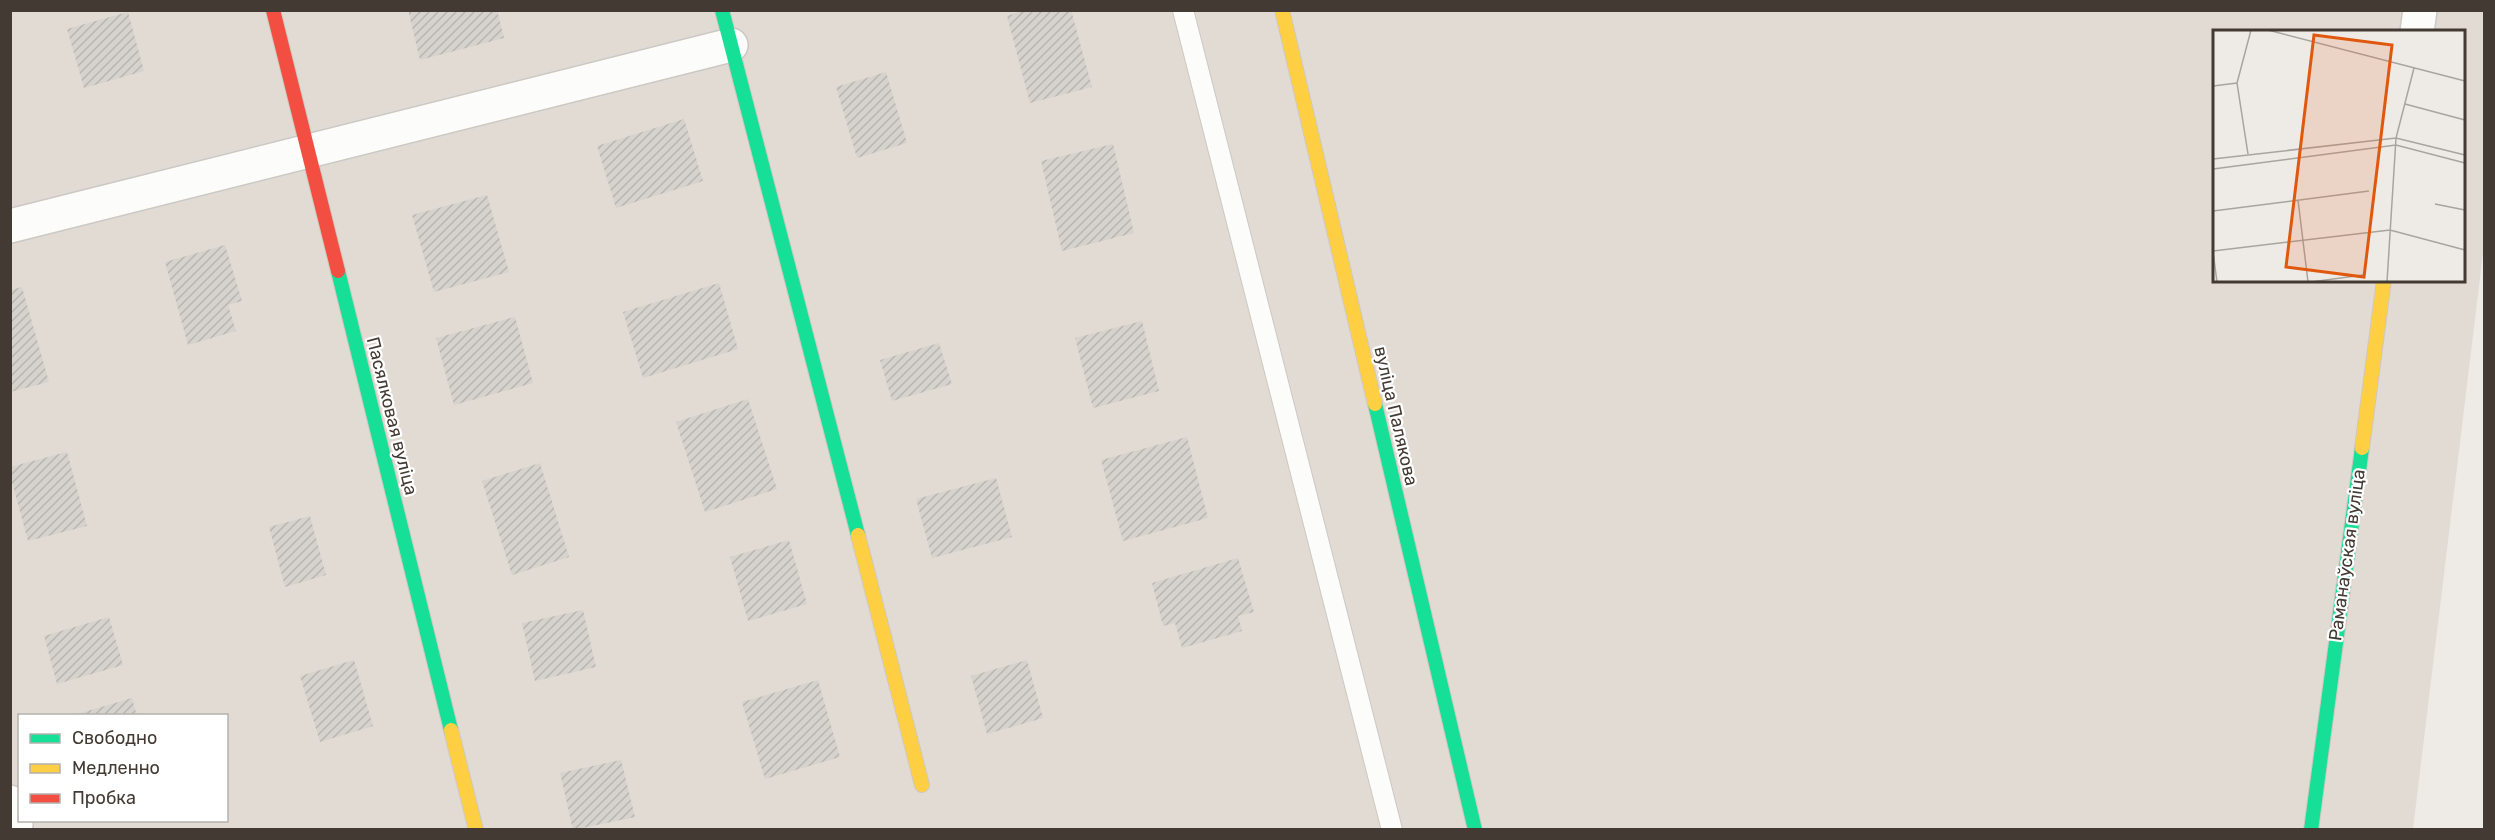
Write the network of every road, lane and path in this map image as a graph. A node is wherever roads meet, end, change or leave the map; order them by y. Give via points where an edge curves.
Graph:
1 (273, 10) edge
2 (722, 10) edge
3 (1183, 10) edge
4 (1282, 10) edge
5 (2420, 10) edge
6 (2417, 30) edge
7 (731, 45) junction
8 (308, 152) junction
9 (10, 226) edge
10 (2384, 282) edge
11 (922, 785) dead end
12 (476, 830) edge
13 (1392, 830) edge
14 (1475, 830) edge
15 (2311, 830) edge

1 - 8 street, Пасялковая вуліца
2 - 7 street
3 - 13 lane
4 - 14 street, вуліца Палякова
5 - 6 street
7 - 8 street
7 - 11 street
8 - 9 street
8 - 12 street, Пасялковая вуліца
10 - 15 street, Раманаўская вуліца

